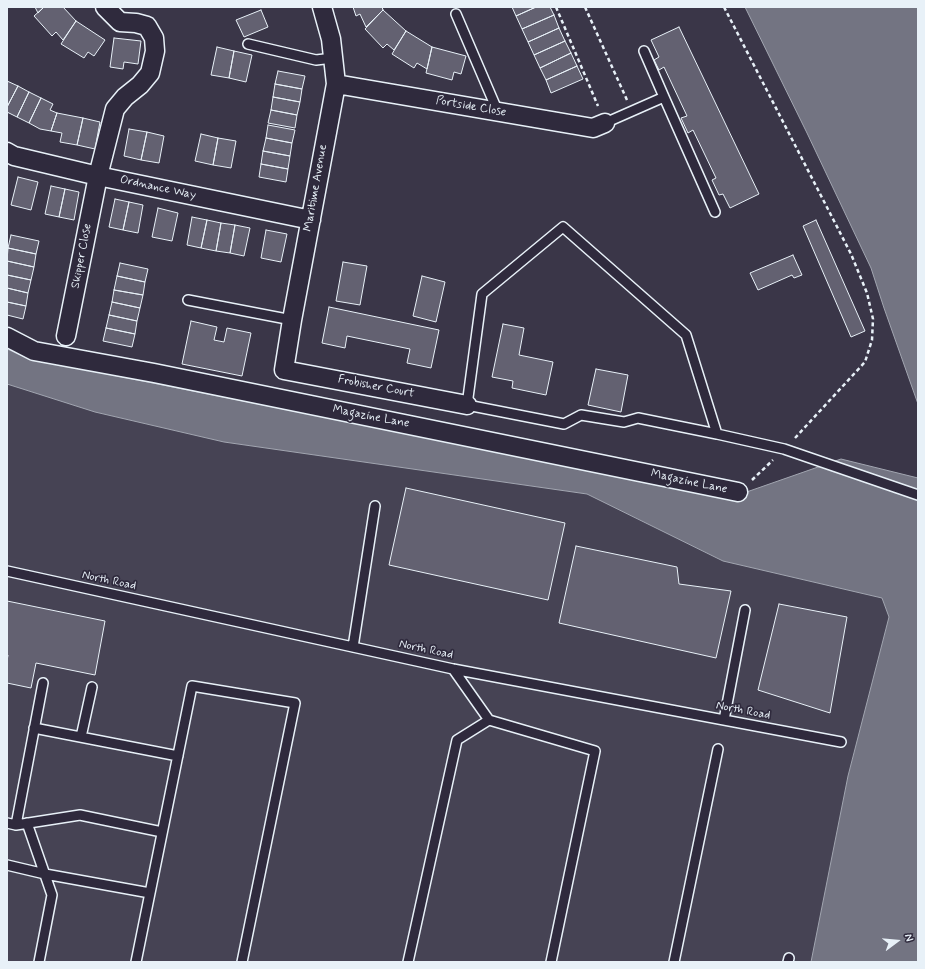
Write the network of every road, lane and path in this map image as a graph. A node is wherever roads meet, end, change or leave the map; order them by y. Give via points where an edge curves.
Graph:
1 (106, 7) edge
2 (322, 7) edge
3 (556, 7) edge
4 (585, 7) edge
5 (724, 7) edge
6 (456, 14) dead end
7 (248, 44) dead end
8 (644, 51) dead end
9 (333, 58) junction
10 (336, 84) junction
11 (664, 97) junction
12 (632, 111) junction
13 (498, 112) junction
14 (605, 123) junction
15 (7, 152) edge
16 (98, 176) junction
17 (715, 212) dead end
18 (310, 220) junction
19 (188, 300) dead end
20 (292, 320) junction
21 (66, 336) dead end
22 (7, 337) edge
23 (284, 370) joint
24 (467, 405) junction
25 (717, 434) junction
26 (784, 449) junction
27 (738, 492) joint
28 (918, 495) edge
29 (375, 506) dead end
30 (7, 571) edge
31 (744, 610) dead end
32 (353, 647) junction
33 (453, 669) junction
34 (42, 684) dead end
35 (92, 687) dead end
36 (489, 720) junction
37 (724, 720) junction
38 (34, 728) junction
39 (81, 738) junction
40 (841, 742) dead end
41 (718, 749) dead end
42 (178, 756) junction
43 (27, 823) junction
44 (12, 824) edge
45 (162, 832) junction
46 (7, 864) edge
47 (45, 874) junction
48 (150, 893) junction
49 (39, 962) edge
50 (136, 962) edge
51 (242, 962) edge
52 (408, 962) edge
53 (551, 962) edge
54 (674, 962) edge

1 - 16 street, Skipper Close via 120,22 136,22 147,26 154,38 155,51 150,73 115,109
2 - 9 street, Maritime Avenue via 331,39
3 - 14 path
4 - 12 path
5 - 26 path via 851,254 867,293 873,319 872,340 865,362
6 - 13 lane
7 - 9 lane via 316,60
8 - 11 lane
9 - 10 street, Maritime Avenue
10 - 13 street, Portside Close
10 - 18 street, Maritime Avenue
11 - 12 lane
11 - 17 lane
12 - 14 lane
13 - 14 street, Portside Close via 593,128
15 - 16 street, Ordnance Way via 14,156
16 - 18 street, Ordnance Way
16 - 21 street, Skipper Close
18 - 20 street, Maritime Avenue
19 - 20 lane
20 - 23 street, Maritime Avenue
22 - 27 street, Magazine Lane via 34,351
23 - 24 street, Frobisher Court
24 - 25 lane via 564,424 581,414 624,422 638,418
24 - 25 lane via 482,294 563,227 686,335
25 - 26 lane
26 - 27 path
26 - 28 lane
29 - 32 lane
30 - 32 lane, North Road
31 - 37 lane
32 - 33 lane, North Road
33 - 36 lane
33 - 37 lane, North Road
34 - 38 lane
35 - 39 lane
36 - 52 lane via 457,740
36 - 53 lane via 595,752
37 - 40 lane, North Road
38 - 39 lane
38 - 44 lane
39 - 42 lane
41 - 54 lane
42 - 45 lane
42 - 51 lane via 192,686 295,703
43 - 44 lane
43 - 45 lane via 80,815
43 - 47 lane
45 - 48 lane
46 - 47 lane
47 - 48 lane
47 - 49 lane via 52,895
48 - 50 lane

